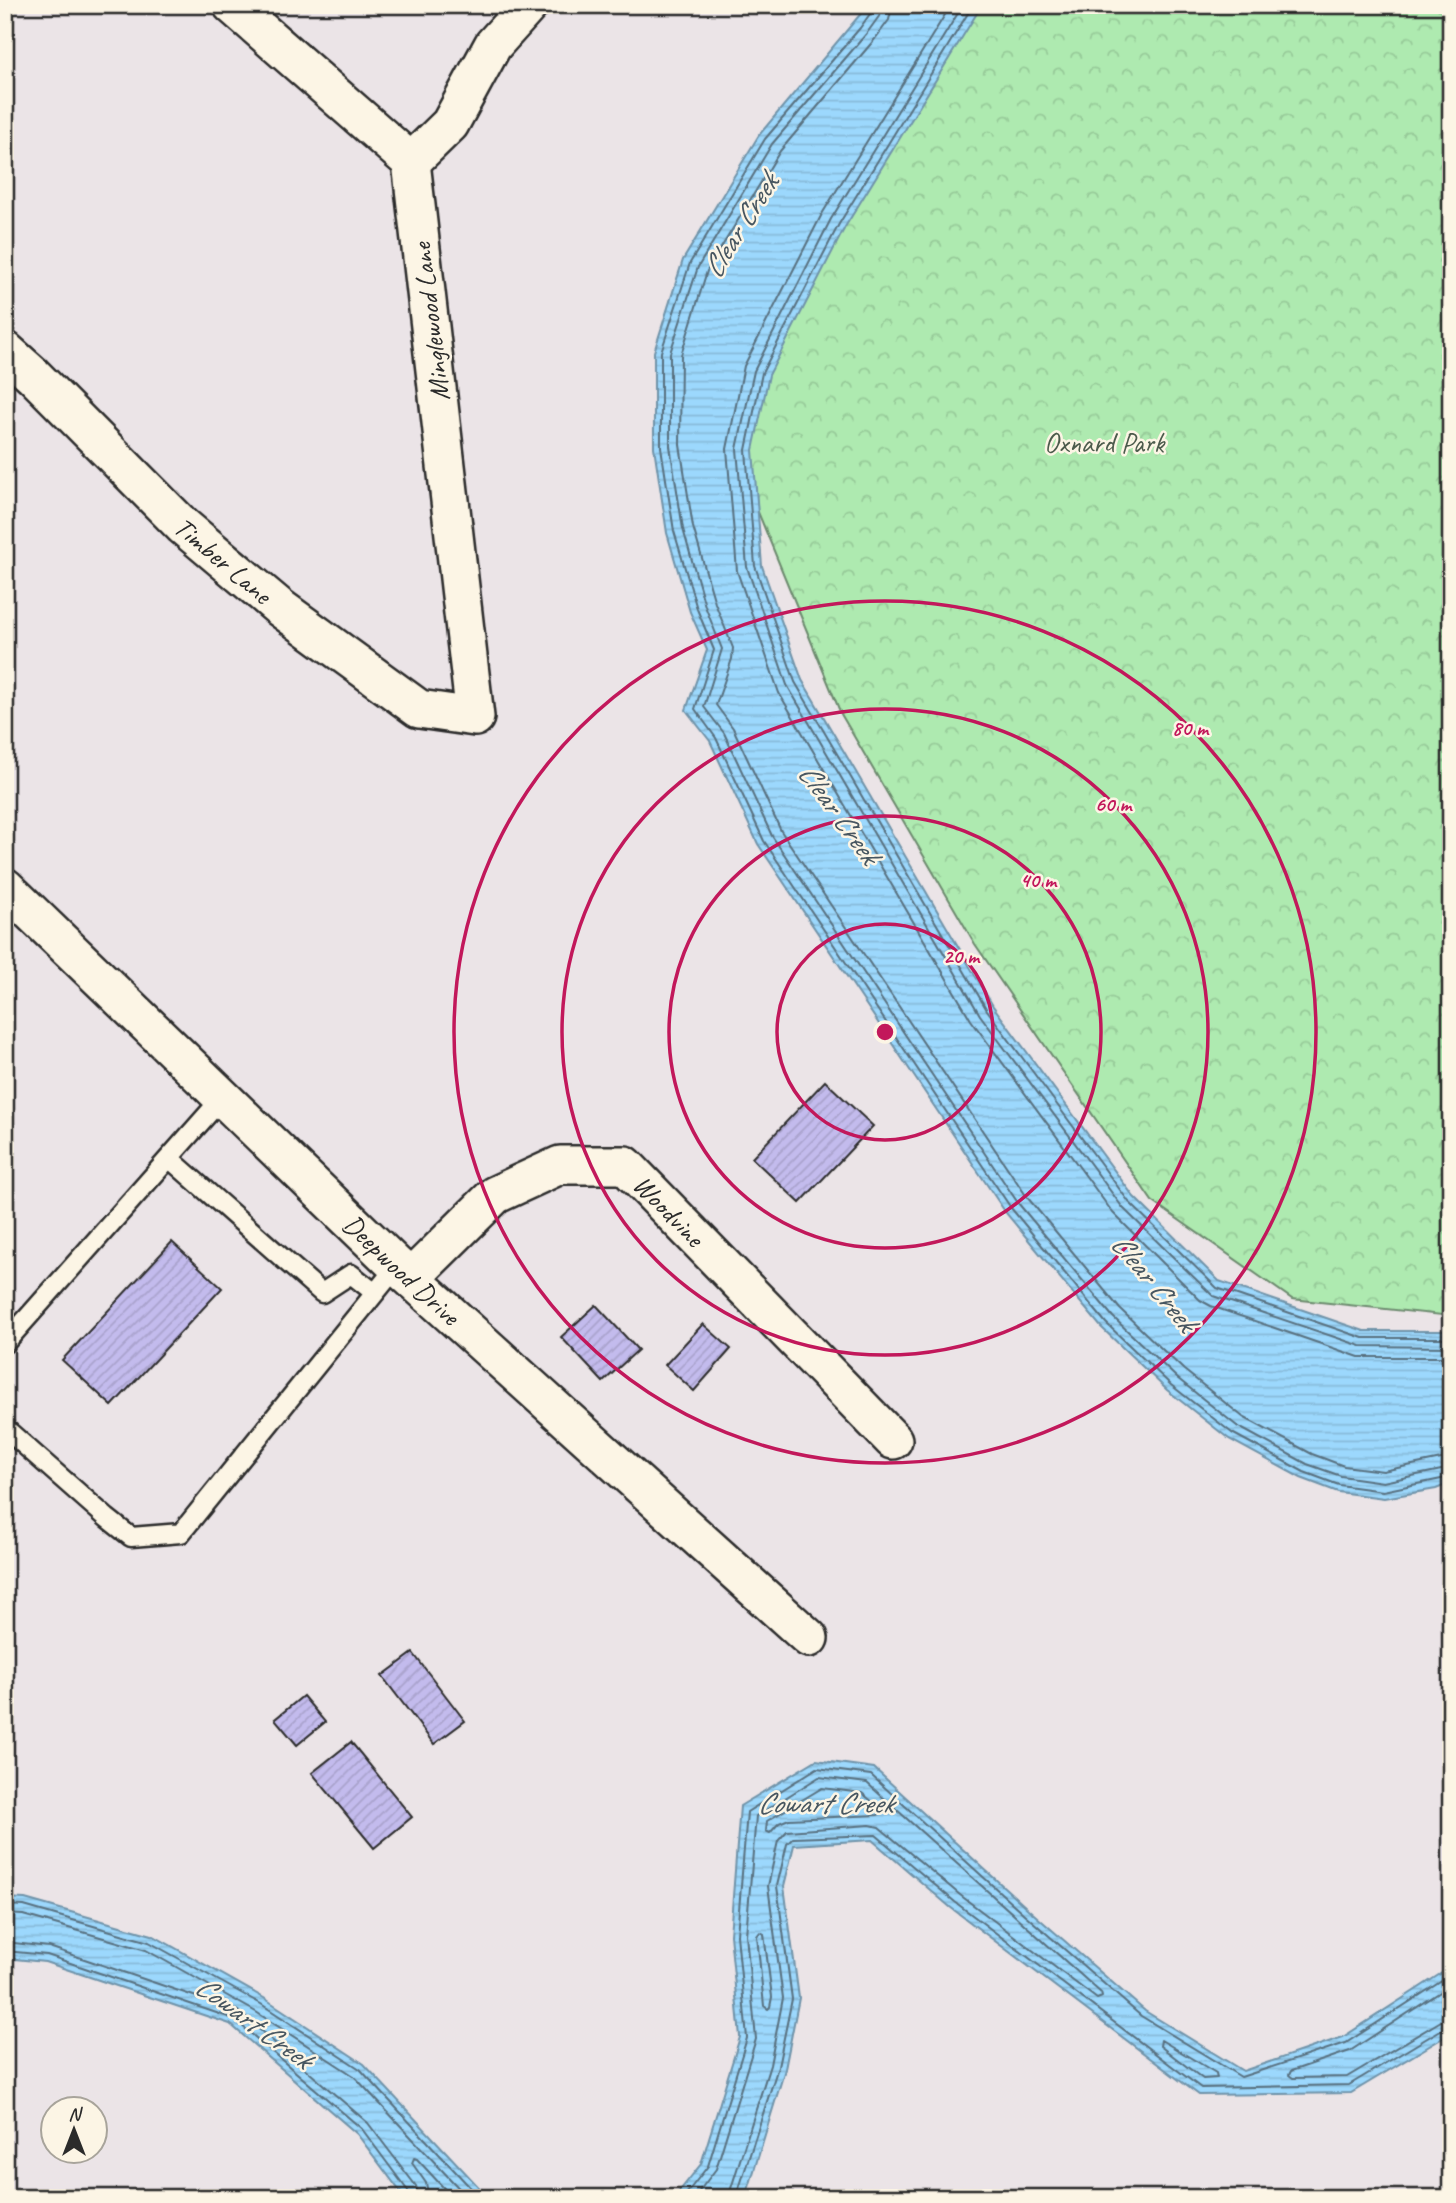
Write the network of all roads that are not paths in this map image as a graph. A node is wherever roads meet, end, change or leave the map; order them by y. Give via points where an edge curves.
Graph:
1 (232, 5) edge
2 (529, 5) edge
3 (411, 162) junction
4 (5, 350) edge
5 (475, 717) joint
6 (5, 887) edge
7 (223, 1097) junction
8 (169, 1158) junction
9 (394, 1279) junction
10 (5, 1343) edge
11 (5, 1428) edge
12 (893, 1440) dead end
13 (809, 1638) dead end

1 - 3 street
2 - 3 street via 493,45 450,124
3 - 5 street, Minglewood Lane
4 - 5 street, Timber Lane via 183,526 279,607 419,709
6 - 7 street, Deepwood Drive
7 - 8 lane
7 - 9 street, Deepwood Drive
8 - 9 lane via 322,1293 351,1273
8 - 10 lane
9 - 11 lane via 181,1533 131,1537
9 - 12 street, Woodvine via 495,1195 560,1165 625,1165
9 - 13 street, Deepwood Drive

